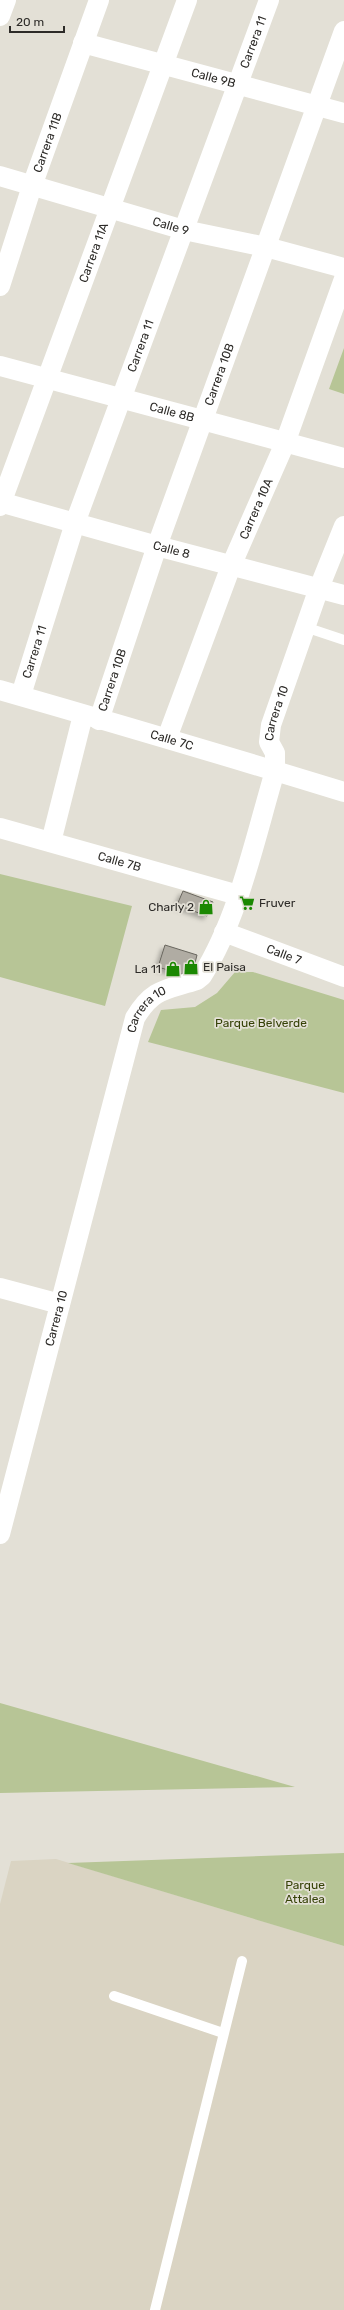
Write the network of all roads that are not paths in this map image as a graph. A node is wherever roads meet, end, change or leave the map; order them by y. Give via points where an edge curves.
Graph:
1 (6, 0) edge
2 (99, 0) edge
3 (188, 0) edge
4 (269, 0) edge
5 (0, 16) edge
6 (344, 31) edge
7 (83, 43) junction
8 (164, 64) junction
9 (238, 84) junction
10 (317, 106) junction
11 (344, 113) edge
12 (0, 176) edge
13 (32, 186) junction
14 (109, 208) junction
15 (184, 230) junction
16 (266, 247) junction
17 (344, 268) edge
18 (344, 280) edge
19 (0, 286) edge
20 (0, 366) edge
21 (48, 379) junction
22 (122, 399) junction
23 (203, 421) junction
24 (285, 442) junction
25 (344, 458) edge
26 (0, 504) edge
27 (75, 523) junction
28 (344, 526) edge
29 (157, 546) junction
30 (231, 566) junction
31 (319, 588) junction
32 (344, 595) edge
33 (305, 627) junction
34 (344, 640) edge
35 (1, 693) edge
36 (21, 696) junction
37 (91, 717) junction
38 (167, 738) junction
39 (275, 771) junction
40 (344, 792) edge
41 (0, 828) edge
42 (51, 842) junction
43 (238, 895) junction
44 (224, 932) junction
45 (344, 977) edge
46 (0, 1288) edge
47 (60, 1304) junction
48 (0, 1534) edge
49 (242, 1961) dead end
50 (114, 1996) dead end
51 (223, 2033) junction
52 (154, 2310) edge

1 - 5 street
2 - 7 street, Carrera 11B
3 - 8 street, Carrera 11A
4 - 9 street, Carrera 11
6 - 10 street, Carrera 10B
7 - 8 street, Calle 9B
7 - 13 street, Carrera 11B
8 - 9 street, Calle 9B
8 - 14 street, Carrera 11A
9 - 10 street, Calle 9B
9 - 15 street, Carrera 11
10 - 11 street, Calle 9B
10 - 16 street, Carrera 10B
12 - 13 street, Calle 9
13 - 14 street, Calle 9
13 - 19 street, Carrera 11B
14 - 15 street, Calle 9
14 - 21 street, Carrera 11A
15 - 16 street, Calle 9
15 - 22 street, Carrera 11
16 - 17 street, Calle 9
16 - 23 street, Carrera 10B
18 - 24 street, Carrera 10A
20 - 21 street, Calle 8B
21 - 22 street, Calle 8B
21 - 26 street, Carrera 11A
22 - 23 street, Calle 8B
22 - 27 street, Carrera 11
23 - 24 street, Calle 8B
23 - 29 street, Carrera 10B
24 - 25 street, Calle 8B
24 - 30 street, Carrera 10A
26 - 27 street, Calle 8
27 - 29 street, Calle 8
27 - 36 street, Carrera 11
28 - 31 street, Carrera 10
29 - 30 street, Calle 8
29 - 37 street, Carrera 10B
30 - 31 street, Calle 8
30 - 38 street, Carrera 10A
31 - 32 street, Calle 8
31 - 33 street, Carrera 10
33 - 34 lane
33 - 39 street, Carrera 10 via 271,725 269,742 275,753
35 - 36 street, Calle 7C
36 - 37 street, Calle 7C
37 - 38 street, Calle 7C
37 - 42 street, Carrera 10B
38 - 39 street, Calle 7C
39 - 40 street, Calle 7C
39 - 43 street, Carrera 10
41 - 42 street, Calle 7B
42 - 43 street, Calle 7B
43 - 44 street, Carrera 10
44 - 45 street, Calle 7
44 - 47 street, Carrera 10 via 202,976 197,980 158,992 145,1001 135,1018
46 - 47 street
47 - 48 street, Carrera 10
49 - 51 lane
50 - 51 lane
51 - 52 lane

